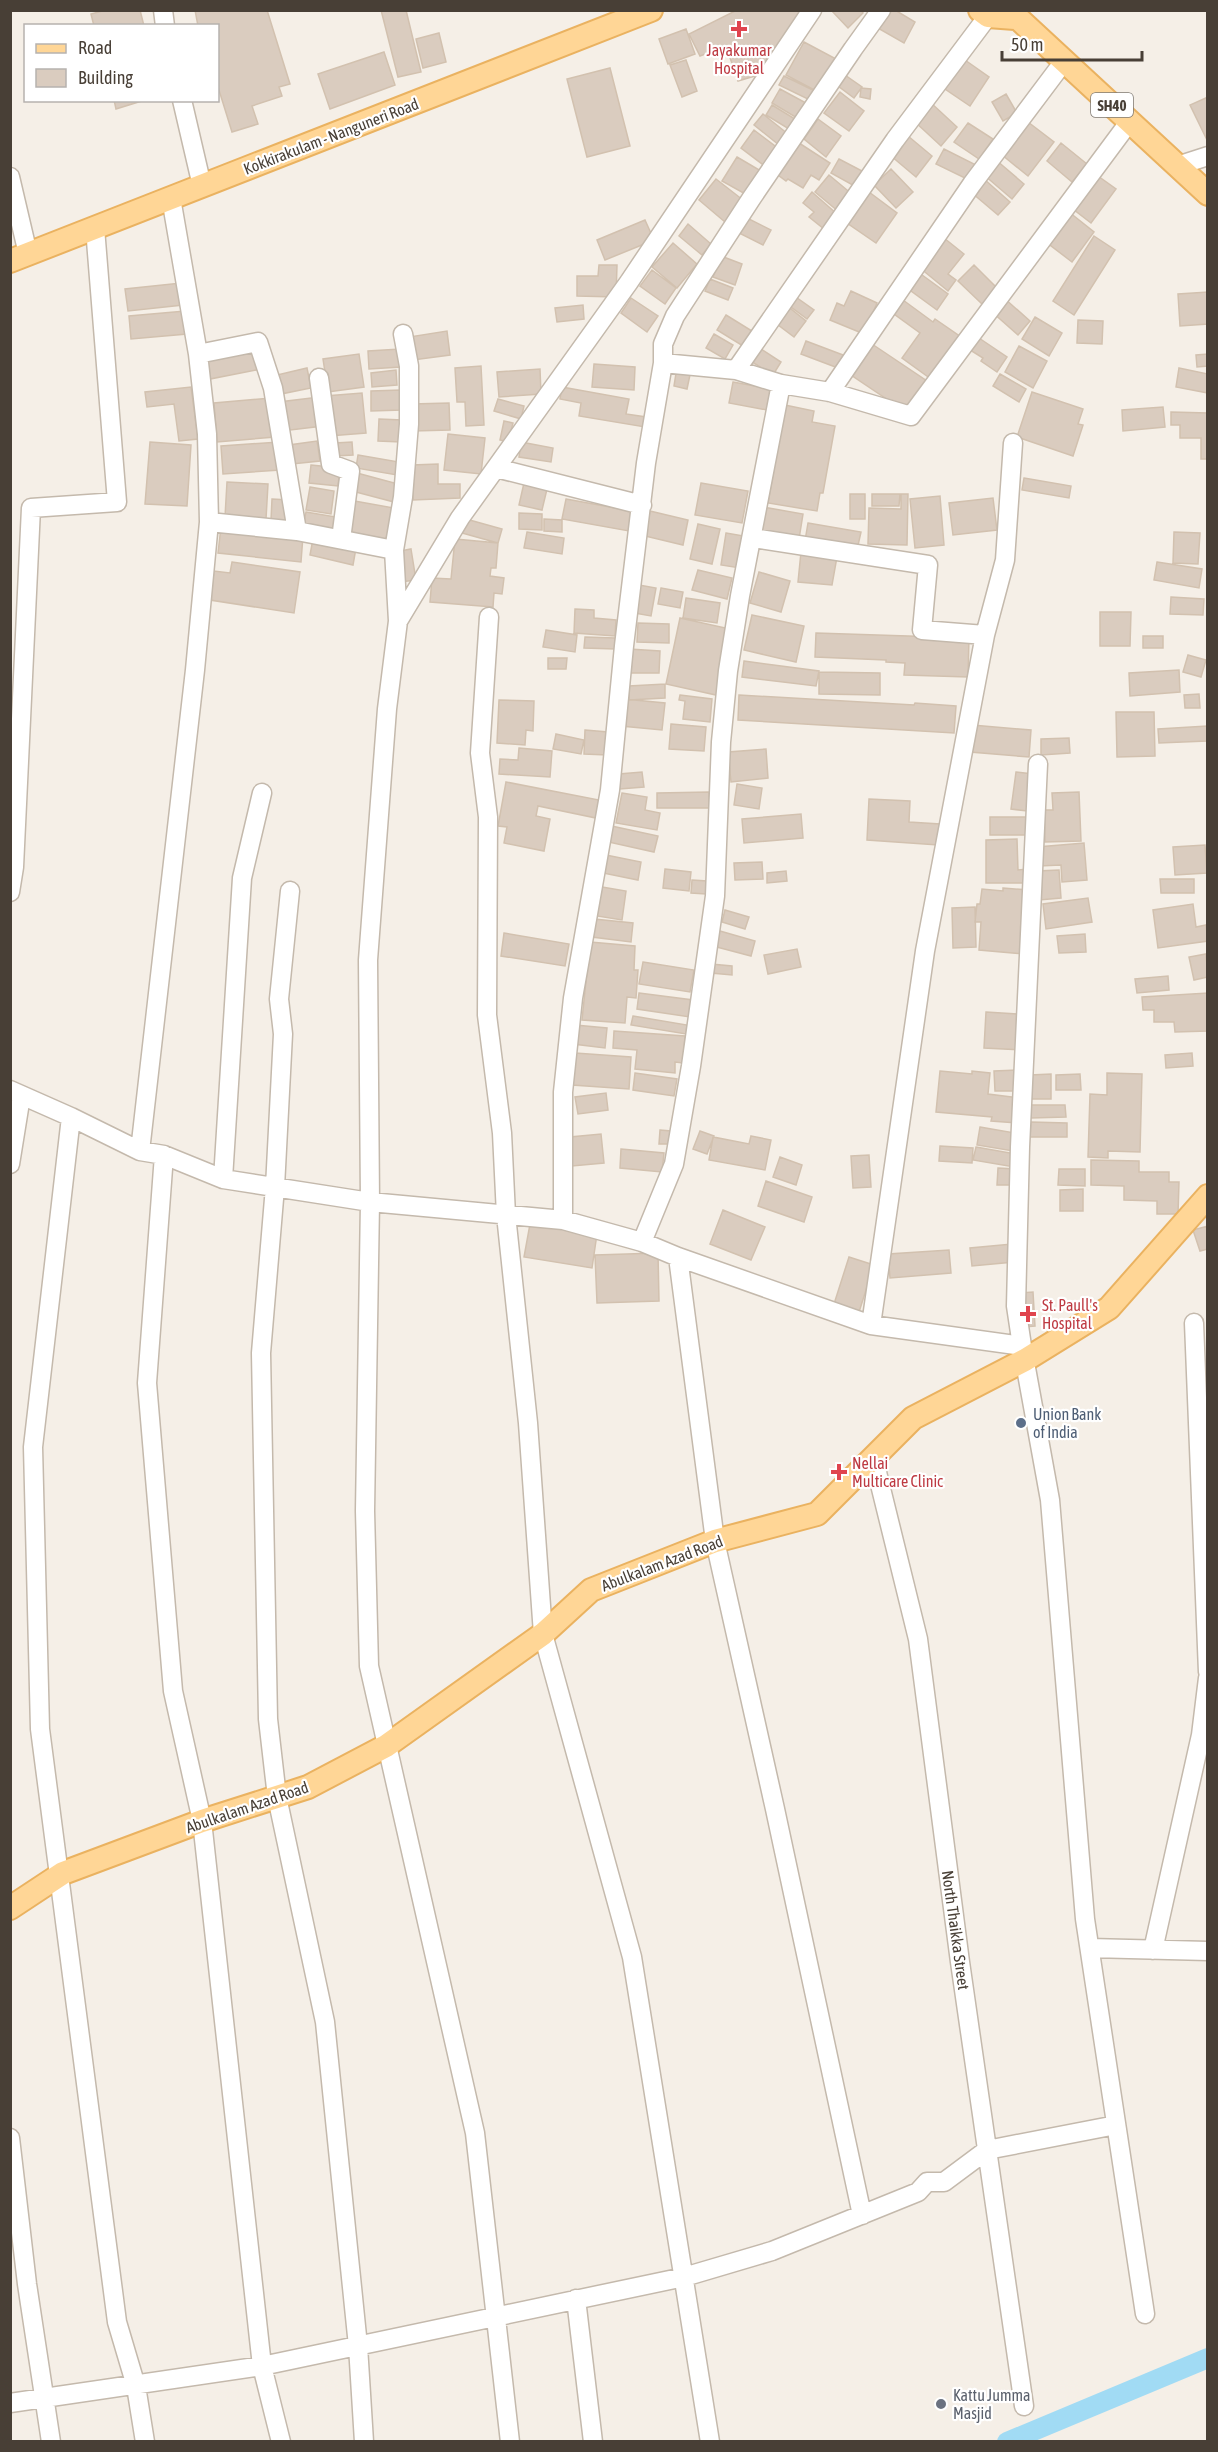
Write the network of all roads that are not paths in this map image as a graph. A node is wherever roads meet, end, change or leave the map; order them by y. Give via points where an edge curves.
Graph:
1 (651, 10) edge
2 (812, 10) edge
3 (882, 10) edge
4 (998, 14) edge
5 (1065, 60) junction
6 (182, 102) edge
7 (1130, 122) junction
8 (1208, 156) edge
9 (1177, 166) junction
10 (10, 177) edge
11 (202, 186) junction
12 (1208, 194) edge
13 (171, 198) junction
14 (94, 228) junction
15 (19, 258) edge
16 (404, 334) dead end
17 (198, 354) junction
18 (663, 363) junction
19 (736, 370) junction
20 (319, 378) dead end
21 (781, 384) junction
22 (830, 392) junction
23 (1012, 443) dead end
24 (496, 468) junction
25 (642, 505) junction
26 (209, 522) junction
27 (297, 531) junction
28 (753, 538) junction
29 (341, 539) junction
30 (394, 550) junction
31 (489, 617) dead end
32 (398, 621) junction
33 (985, 635) junction
34 (1038, 764) dead end
35 (262, 793) dead end
36 (290, 891) dead end
37 (10, 892) edge
38 (16, 1093) edge
39 (71, 1117) junction
40 (140, 1152) junction
41 (164, 1155) junction
42 (10, 1164) edge
43 (223, 1179) junction
44 (275, 1187) junction
45 (1208, 1196) edge
46 (370, 1202) junction
47 (506, 1215) junction
48 (563, 1220) junction
49 (642, 1242) junction
50 (678, 1257) junction
51 (1194, 1323) dead end
52 (871, 1325) junction
53 (1023, 1353) junction
54 (873, 1456) junction
55 (715, 1541) junction
56 (543, 1634) junction
57 (1208, 1672) edge
58 (1208, 1678) edge
59 (386, 1746) junction
60 (277, 1797) junction
61 (202, 1821) junction
62 (59, 1876) junction
63 (10, 1908) edge
64 (1090, 1948) junction
65 (1153, 1950) junction
66 (1208, 1951) edge
67 (1116, 2125) junction
68 (10, 2138) edge
69 (987, 2150) junction
70 (862, 2215) junction
71 (684, 2277) junction
72 (576, 2299) junction
73 (1145, 2314) dead end
74 (496, 2317) junction
75 (358, 2346) junction
76 (262, 2366) junction
77 (136, 2386) junction
78 (45, 2399) junction
79 (10, 2403) edge
80 (1024, 2406) dead end
81 (51, 2442) edge
82 (145, 2442) edge
83 (281, 2442) edge
84 (364, 2442) edge
85 (510, 2442) edge
86 (593, 2442) edge
87 (710, 2442) edge

1 - 11 main road, Kokkirakulam - Nanguneri Road
2 - 24 street via 629,282
3 - 18 street via 757,189 675,316 663,344
4 - 5 main road, SH40
4 - 19 street via 895,140
5 - 7 main road, SH40
5 - 22 street via 972,184
6 - 11 street
7 - 9 main road, SH40
7 - 22 street via 911,416
8 - 9 street
9 - 12 main road, SH40
10 - 15 street
11 - 13 main road, Kokkirakulam - Nanguneri Road
13 - 14 main road, Kokkirakulam - Nanguneri Road
13 - 17 street
14 - 15 main road, Kokkirakulam - Nanguneri Road
14 - 37 street via 117,502 31,508
16 - 30 street via 409,366 409,424
17 - 26 street via 207,434
17 - 27 street via 258,342 273,388
18 - 19 street
18 - 25 street
19 - 21 street
20 - 29 street via 332,464 350,471
21 - 22 street
21 - 28 street
23 - 33 street via 1005,560
24 - 25 street
24 - 32 street via 460,518
25 - 48 street via 610,790 573,998 563,1092
26 - 27 street
26 - 40 street
27 - 29 street
28 - 33 street via 928,565 922,630
28 - 49 street via 728,670 715,896 691,1065 674,1164
29 - 30 street
30 - 32 street
31 - 47 street via 480,753 488,817 487,1015 502,1133
32 - 46 street via 387,709 368,960
33 - 52 street via 925,951
34 - 53 street via 1020,1147 1016,1306
35 - 43 street via 242,878
36 - 44 street via 279,999 283,1034
38 - 39 street
38 - 42 street
39 - 40 street
39 - 62 street via 33,1447 40,1729
40 - 41 street
41 - 43 street
41 - 61 street via 147,1383 173,1691
43 - 44 street
44 - 46 street
44 - 60 street via 261,1353 268,1719
45 - 53 main road, Abulkalam Azad Road via 1109,1308
46 - 47 street
46 - 59 street via 365,1512 369,1666
47 - 48 street
47 - 56 street via 528,1424
48 - 49 street
49 - 50 street
50 - 52 street
50 - 55 street
51 - 57 street
52 - 53 street
53 - 54 main road, Abulkalam Azad Road via 913,1418
53 - 64 street via 1050,1500
54 - 55 main road, Abulkalam Azad Road via 817,1514
54 - 69 street, North Thaikka Street via 918,1639
55 - 56 main road, Abulkalam Azad Road via 591,1590
55 - 70 street
56 - 59 main road, Abulkalam Azad Road
56 - 71 street via 632,1957
58 - 65 street via 1202,1735
59 - 60 main road, Abulkalam Azad Road via 308,1787
59 - 74 street via 475,2133
60 - 61 main road, Abulkalam Azad Road
60 - 75 street via 325,2022
61 - 62 main road, Abulkalam Azad Road
61 - 76 street
62 - 63 main road, Abulkalam Azad Road
62 - 77 street via 117,2322
64 - 65 street
64 - 67 street
65 - 66 street
67 - 69 street
67 - 73 street
68 - 78 street
69 - 70 street via 944,2182 927,2182 918,2192
69 - 80 street, North Thaikka Street
70 - 71 street via 772,2252
71 - 72 street
71 - 87 street
72 - 74 street
72 - 86 street
74 - 75 street
74 - 85 street
75 - 76 street
75 - 84 street
76 - 77 street
76 - 83 street
77 - 78 street
77 - 82 street
78 - 79 street
78 - 81 street

